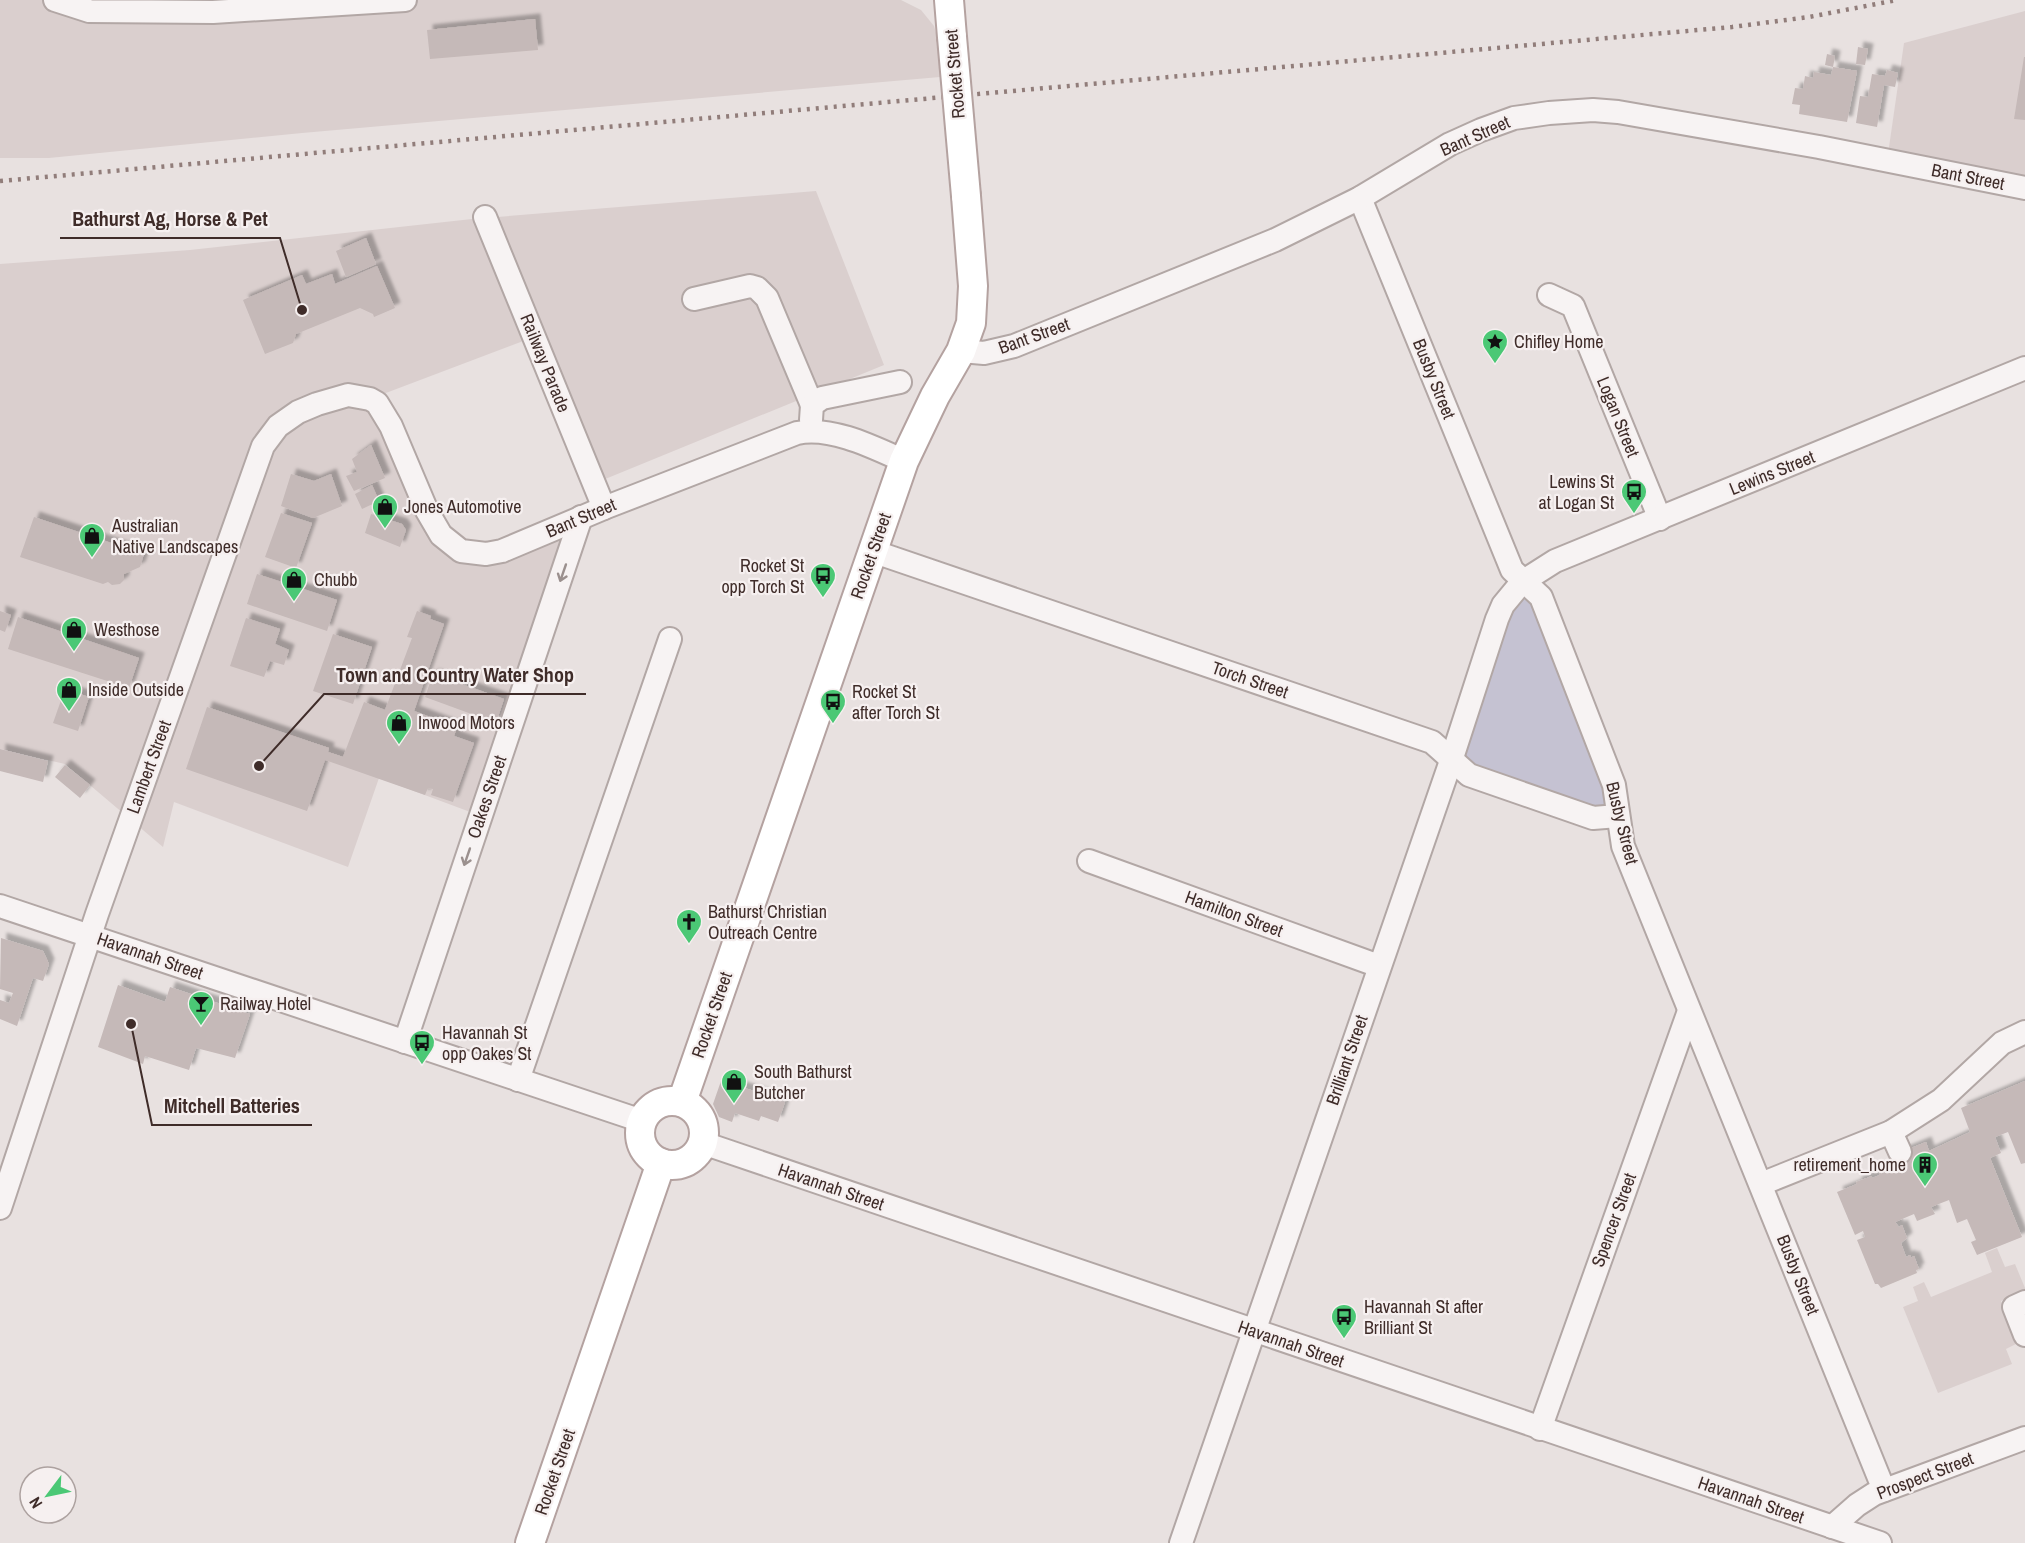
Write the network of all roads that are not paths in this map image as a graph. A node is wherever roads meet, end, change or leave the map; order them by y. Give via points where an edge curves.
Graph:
1 (55, 0) edge
2 (405, 0) edge
3 (949, 0) edge
4 (2025, 188) edge
5 (1360, 198) junction
6 (485, 218) dead end
7 (1549, 295) dead end
8 (694, 299) dead end
9 (961, 351) junction
10 (2025, 368) edge
11 (900, 382) dead end
12 (370, 399) joint
13 (813, 405) junction
14 (809, 431) junction
15 (904, 461) junction
16 (604, 508) junction
17 (581, 517) junction
18 (1660, 519) junction
19 (872, 551) junction
20 (1522, 582) junction
21 (670, 639) dead end
22 (1452, 758) junction
23 (1618, 816) junction
24 (1089, 861) dead end
25 (0, 906) edge
26 (90, 936) junction
27 (1379, 966) junction
28 (1689, 1011) junction
29 (2025, 1032) edge
30 (405, 1042) junction
31 (518, 1080) junction
32 (682, 1102) junction
33 (642, 1121) junction
34 (703, 1143) junction
35 (661, 1163) junction
36 (5, 1180) edge
37 (1761, 1184) junction
38 (0, 1208) edge
39 (2025, 1302) edge
40 (1254, 1332) junction
41 (2025, 1335) edge
42 (1540, 1429) junction
43 (2025, 1437) edge
44 (1884, 1490) junction
45 (1832, 1527) junction
46 (530, 1543) edge
47 (1181, 1543) edge
48 (1880, 1543) edge

1 - 2 street via 89,11 213,12
3 - 9 main road, Rocket Street, bridge via 973,286 970,323
4 - 5 street, Bant Street via 1653,117 1593,110 1514,118 1487,127 1450,144
5 - 9 street, Bant Street via 1275,240 1014,346 984,353
5 - 20 street, Busby Street via 1512,570
6 - 16 street, Railway Parade
7 - 18 street, Logan Street via 1573,306
8 - 13 street via 750,286 763,292
9 - 15 main road, Rocket Street
10 - 18 street, Lewins Street
11 - 13 street via 822,398
12 - 17 street, Bant Street via 392,426 435,526 461,551 501,551
12 - 26 street, Lambert Street via 348,395 298,412 278,426 263,446
13 - 14 street
14 - 15 street, Bant Street via 856,440
14 - 16 street, Bant Street
15 - 19 main road, Rocket Street
16 - 17 street, Bant Street
17 -> 30 street, Oakes Street
18 - 20 street, Lewins Street via 1555,561
19 - 22 street, Torch Street via 1432,742
19 - 32 main road, Rocket Street
20 - 22 street, Brilliant Street via 1497,619
20 - 23 street, Busby Street via 1541,597 1614,785
21 - 31 street
22 - 23 street, Torch Street via 1469,775 1593,818
22 - 27 street, Brilliant Street
23 - 28 street, Busby Street via 1623,846
24 - 27 street, Hamilton Street
25 - 26 street, Havannah Street
26 - 30 street, Havannah Street
26 - 36 street, Lambert Street
27 - 40 street, Brilliant Street
28 - 37 street, Busby Street
28 - 42 street, Spencer Street
29 - 37 street via 2002,1042 1896,1142
30 - 31 street, Havannah Street
31 - 33 street, Havannah Street
32 - 33 main road via 654,1106
32 - 34 main road via 703,1123
33 - 35 main road via 640,1141 652,1158
34 - 35 main road via 698,1153 681,1164
34 - 40 street, Havannah Street
35 - 46 main road, Rocket Street
36 - 38 street, Lambert Street
37 - 44 street, Busby Street
39 - 41 street via 2014,1307
40 - 42 street, Havannah Street
40 - 47 street, Brilliant Street
42 - 45 street, Havannah Street
43 - 44 street, Prospect Street
44 - 45 street, Prospect Street via 1857,1505
45 - 48 street, Havannah Street

